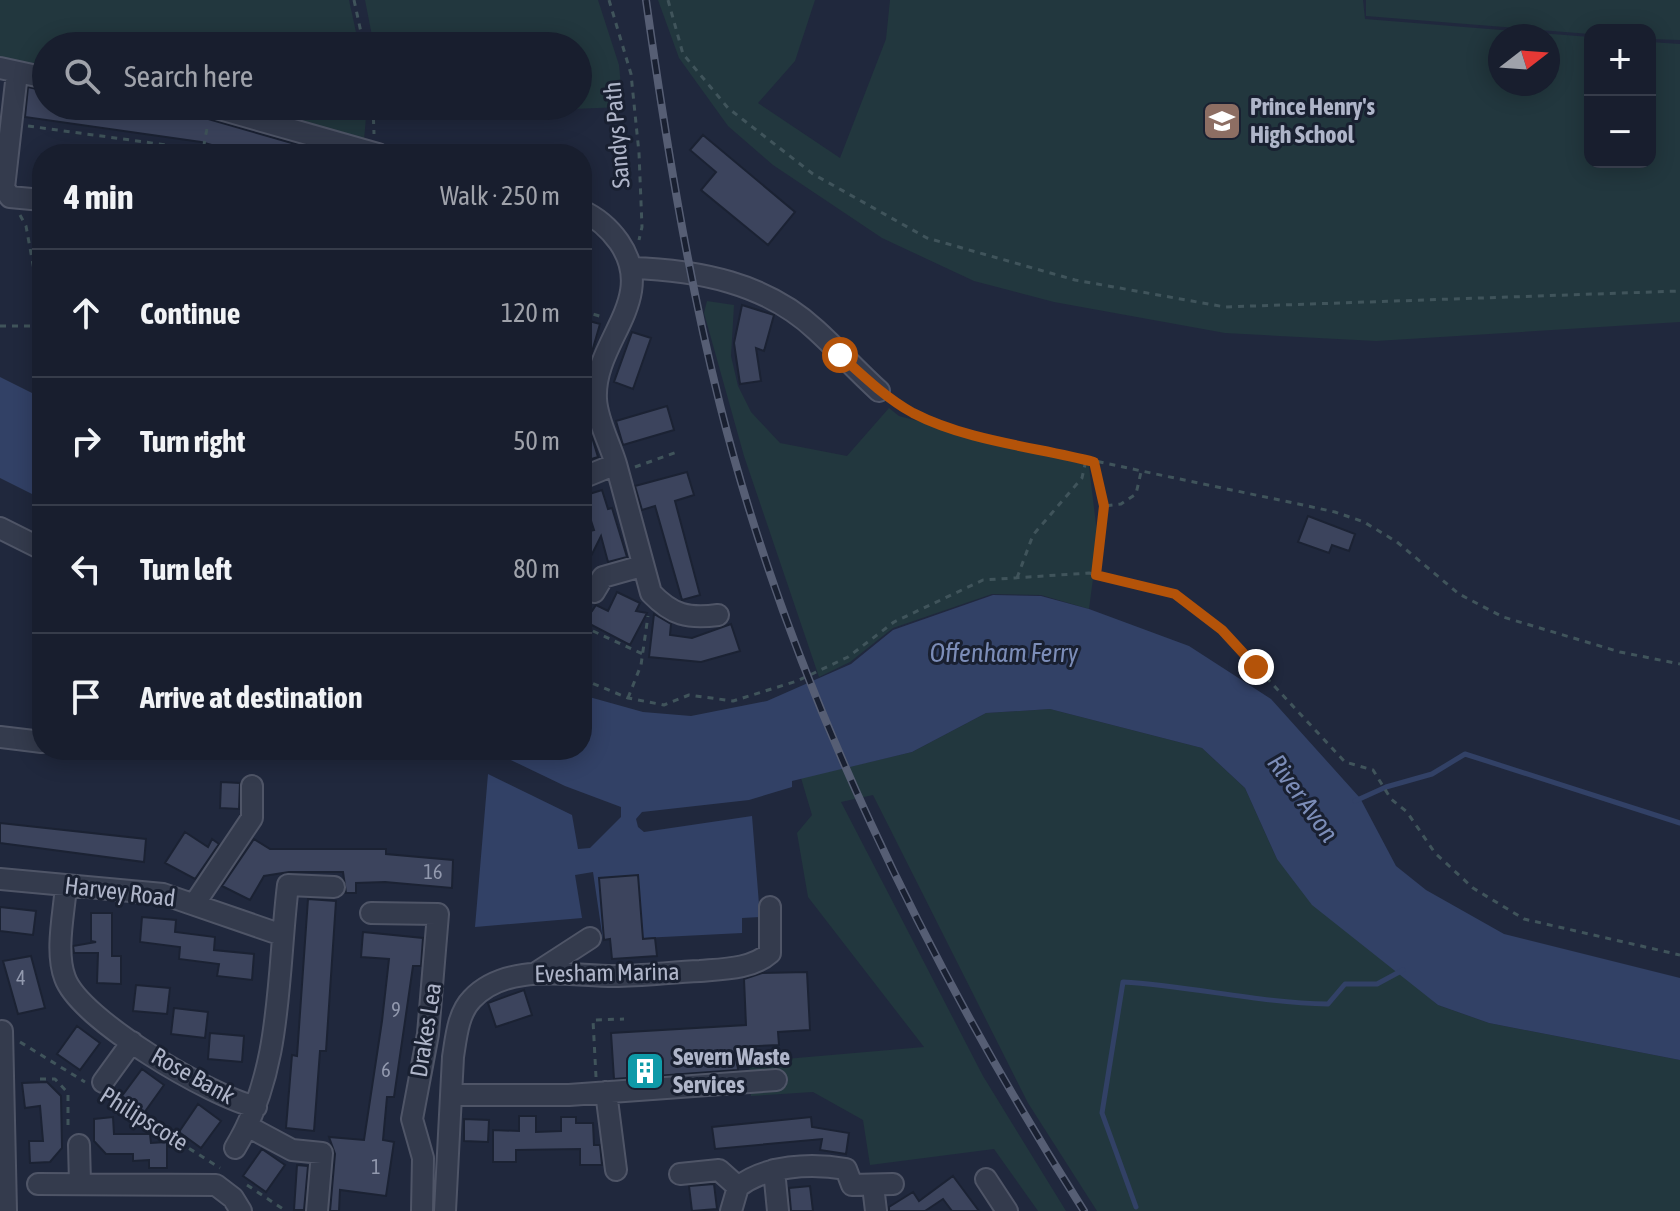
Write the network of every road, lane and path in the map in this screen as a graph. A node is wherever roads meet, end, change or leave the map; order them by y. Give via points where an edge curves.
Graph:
1 (354, 0) edge
2 (609, 0) edge
3 (668, 0) edge
4 (361, 32) edge
5 (8, 70) edge
6 (32, 75) edge
7 (208, 120) edge
8 (271, 120) edge
9 (374, 120) edge
10 (12, 123) junction
11 (161, 144) edge
12 (204, 144) edge
13 (376, 144) edge
14 (32, 201) edge
15 (5, 203) edge
16 (592, 218) edge
17 (639, 240) dead end
18 (32, 259) edge
19 (631, 268) junction
20 (1680, 291) edge
21 (0, 326) edge
22 (32, 326) edge
23 (592, 378) edge
24 (592, 388) edge
25 (879, 391) joint
26 (680, 451) dead end
27 (1086, 460) junction
28 (1094, 462) junction
29 (617, 468) junction
30 (1141, 472) junction
31 (592, 475) edge
32 (1104, 506) junction
33 (0, 528) edge
34 (32, 544) edge
35 (642, 566) junction
36 (1096, 575) junction
37 (1017, 578) junction
38 (594, 592) dead end
39 (651, 593) junction
40 (718, 615) dead end
41 (592, 631) edge
42 (643, 654) junction
43 (1680, 664) edge
44 (592, 683) edge
45 (628, 698) junction
46 (0, 737) edge
47 (32, 741) edge
48 (252, 786) dead end
49 (0, 879) edge
50 (66, 886) junction
51 (334, 887) dead end
52 (195, 903) junction
53 (770, 907) dead end
54 (371, 913) dead end
55 (282, 935) junction
56 (590, 938) dead end
57 (1680, 955) edge
58 (536, 973) junction
59 (624, 1019) dead end
60 (2, 1031) joint
61 (132, 1042) junction
62 (40, 1079) dead end
63 (776, 1080) dead end
64 (103, 1082) dead end
65 (601, 1086) junction
66 (452, 1095) junction
67 (256, 1107) junction
68 (249, 1127) junction
69 (79, 1145) joint
70 (235, 1148) dead end
71 (221, 1168) dead end
72 (784, 1169) junction
73 (616, 1170) dead end
74 (680, 1174) dead end
75 (986, 1179) dead end
76 (80, 1183) junction
77 (38, 1184) dead end
78 (247, 1185) dead end
79 (738, 1187) junction
80 (6, 1211) edge
81 (241, 1211) edge
82 (286, 1211) edge
83 (317, 1211) edge
84 (422, 1211) edge
85 (445, 1211) edge
86 (731, 1211) edge
87 (778, 1211) edge
88 (876, 1211) edge
89 (1007, 1211) edge

1 - 4 path
2 - 17 path, Sandys Path via 631,74 639,153
3 - 20 path via 683,54 728,108 830,186 927,238 1075,280 1225,307
5 - 6 street
5 - 10 street
7 - 12 path
8 - 13 street
9 - 13 path
10 - 11 path
10 - 15 street
14 - 15 street
15 - 18 path via 26,226
16 - 19 street via 609,229
19 - 23 street via 632,297
19 - 25 street via 716,277 766,296 816,329
21 - 22 path
24 - 29 street
25 - 27 path via 915,414 966,432
26 - 29 path
27 - 28 path
27 - 37 path via 1082,478 1033,535
28 - 30 path
28 - 32 path
29 - 31 street
29 - 35 street
30 - 32 path via 1136,494 1121,504
30 - 43 path via 1364,522 1459,594 1503,617
32 - 36 path
33 - 34 street
35 - 38 street via 603,577
35 - 39 street
36 - 37 path
36 - 57 path via 1175,594 1222,630 1345,762 1373,770 1435,853 1473,888 1524,919
37 - 45 path via 983,580 894,622 848,657 797,681 733,701 689,695 664,705
39 - 40 street via 685,617
39 - 42 path
41 - 42 path
42 - 45 path
44 - 45 path
46 - 47 street
48 - 52 street via 252,818
49 - 50 street, Harvey Road
50 - 52 street, Harvey Road via 163,894
50 - 61 street, Rose Bank via 65,978 85,1006
51 - 55 street via 288,885
52 - 55 street, Harvey Road
53 - 58 street, Evesham Marina via 770,953 744,966 617,976
54 - 84 street, Drakes Lea via 438,914 428,1034 412,1119 423,1158
55 - 67 street via 271,1059
56 - 58 street
58 - 66 street, Evesham Marina via 506,979 471,1000 457,1033
59 - 65 path via 593,1020
60 - 71 path, Philipscote
60 - 80 street
61 - 64 street, Rose Bank
61 - 67 street, Rose Bank via 229,1101
62 - 69 path via 55,1079 68,1093 68,1138
63 - 65 street
65 - 66 street
65 - 73 street
66 - 85 street, Evesham Marina
67 - 68 street
68 - 70 street
68 - 83 street via 292,1150 322,1153
69 - 76 street
72 - 79 street via 757,1174
72 - 87 street
72 - 88 street via 846,1169 852,1185 883,1185
74 - 79 street via 719,1170
75 - 89 street
76 - 77 street, Philipscote
76 - 81 street, Philipscote via 216,1185
78 - 82 path
79 - 86 street

